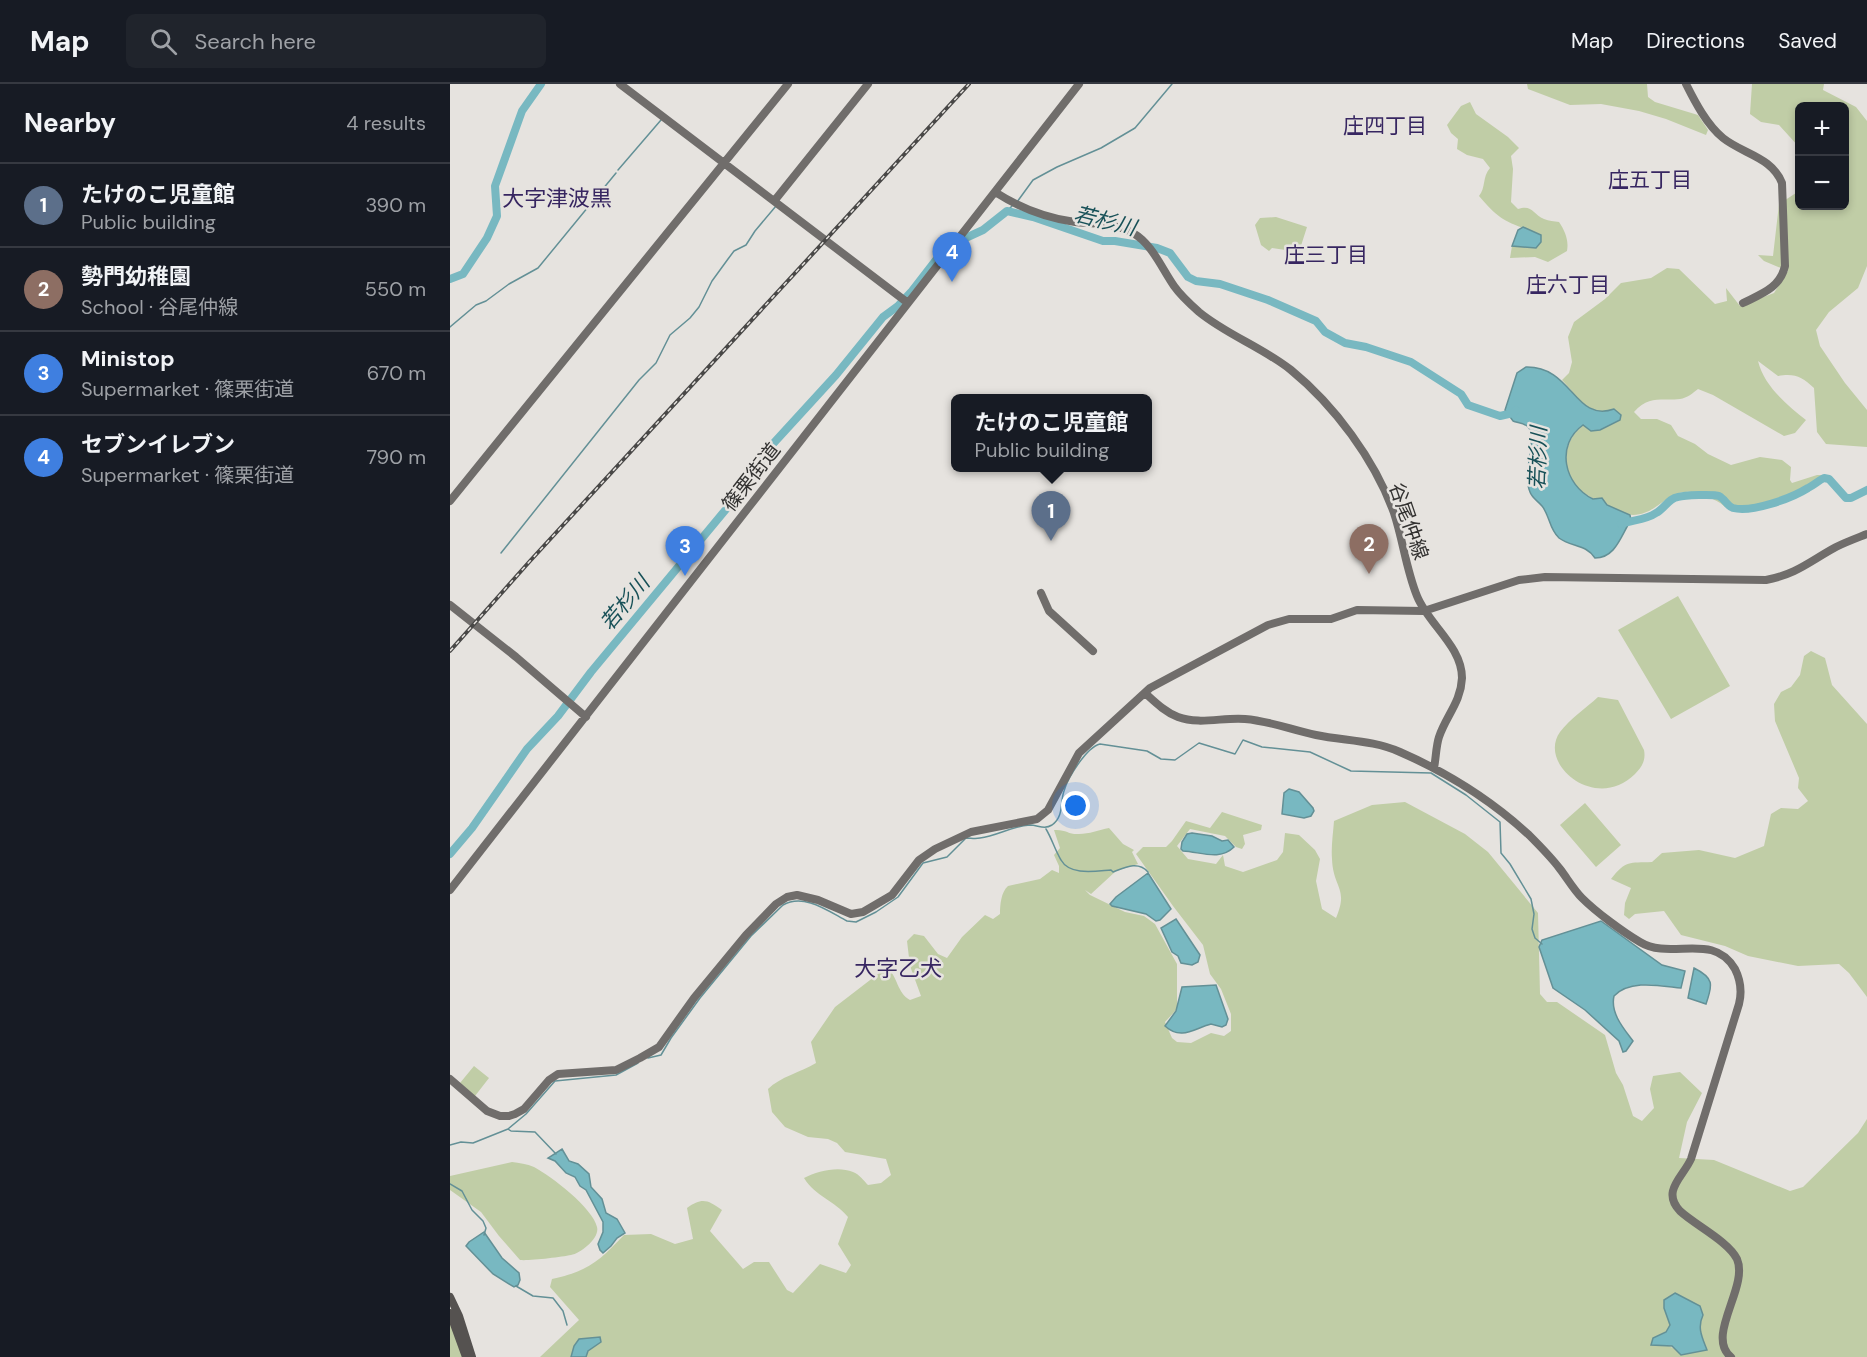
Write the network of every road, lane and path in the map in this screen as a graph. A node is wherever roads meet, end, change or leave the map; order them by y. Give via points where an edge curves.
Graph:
1 (620, 84) edge
2 (788, 84) edge
3 (868, 84) edge
4 (1079, 84) edge
5 (1686, 84) edge
6 (724, 162) junction
7 (995, 192) junction
8 (775, 200) junction
9 (906, 301) junction
10 (1743, 303) dead end
11 (450, 501) edge
12 (1867, 534) edge
13 (1041, 593) dead end
14 (450, 605) edge
15 (1424, 611) junction
16 (1093, 651) dead end
17 (1145, 693) junction
18 (585, 717) junction
19 (1434, 768) junction
20 (450, 890) edge
21 (450, 1079) edge
22 (450, 1297) edge
23 (450, 1313) edge
24 (466, 1357) edge
25 (472, 1357) edge
26 (1731, 1357) edge

1 - 6 street
2 - 6 street
3 - 8 street
4 - 7 street, 篠栗街道
5 - 10 street via 1718,133 1769,164 1782,183 1783,274 1768,291
6 - 8 street
6 - 11 street
7 - 9 street, 篠栗街道
7 - 15 street, 谷尾仲線 via 1045,216 1130,231 1148,246 1181,295 1219,327 1290,370 1332,411 1373,470 1389,502
8 - 9 street
9 - 18 street, 篠栗街道
12 - 15 street via 1836,547 1800,570 1766,580 1519,579
13 - 16 street via 1049,611
14 - 18 street
15 - 17 street via 1357,610 1331,619 1281,620
15 - 19 street, 谷尾仲線 via 1452,648 1462,675 1458,700 1439,738
17 - 19 street via 1169,713 1186,720 1248,719 1274,723 1334,738 1375,743
17 - 21 street via 1079,753 1048,810 1037,819 971,832 935,849 919,860 892,895 863,912 851,914 797,895 776,904 694,998 659,1047 640,1058 616,1070 558,1074 524,1108 508,1116 488,1112
18 - 20 street, 篠栗街道
19 - 26 street via 1493,804 1530,837 1582,898 1637,941 1660,949 1712,949 1725,957 1737,974 1742,994 1725,1056 1692,1159 1676,1180 1672,1194 1676,1207 1731,1250 1739,1265 1739,1279 1722,1337 1724,1349
22 - 25 main road
23 - 24 main road

